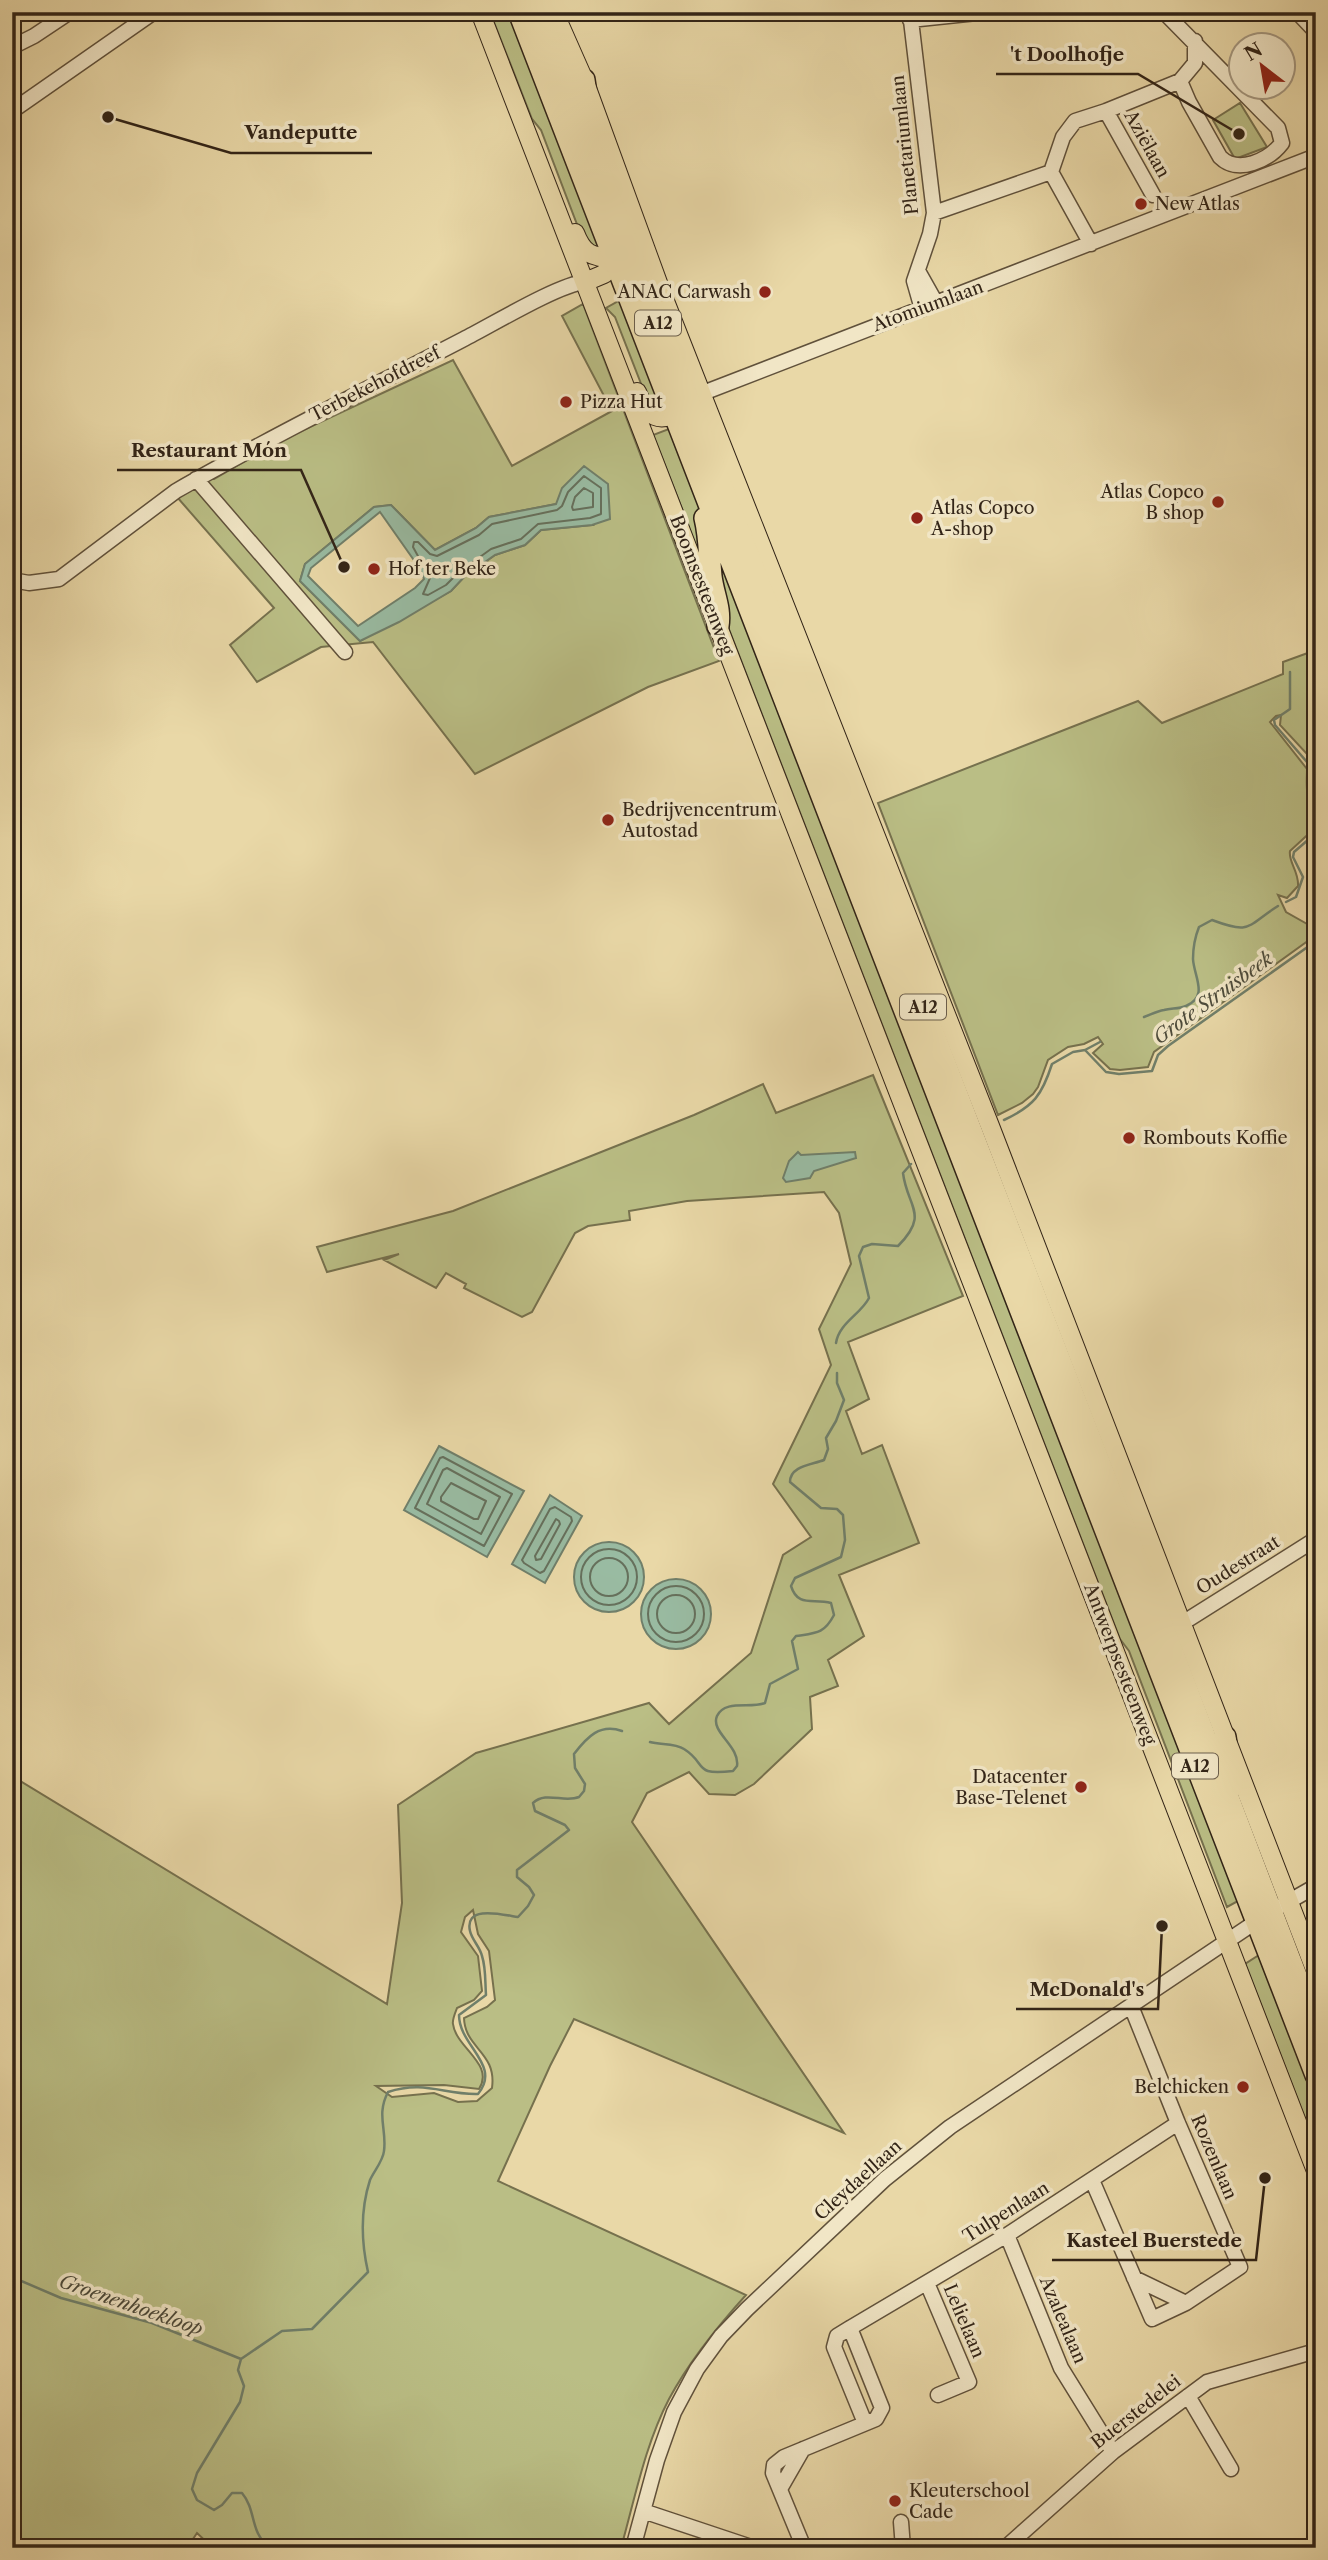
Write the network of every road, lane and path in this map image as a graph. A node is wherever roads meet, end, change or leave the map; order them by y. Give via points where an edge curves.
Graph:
1 (70, 12) edge
2 (154, 12) edge
3 (480, 12) edge
4 (519, 12) edge
5 (538, 12) edge
6 (554, 12) edge
7 (986, 12) edge
8 (1164, 12) edge
9 (1297, 12) edge
10 (910, 16) edge
11 (1316, 32) edge
12 (1195, 41) junction
13 (12, 47) edge
14 (584, 80) junction
15 (1180, 81) junction
16 (12, 111) edge
17 (1106, 111) junction
18 (590, 146) junction
19 (1316, 156) edge
20 (1051, 172) junction
21 (1153, 195) dead end
22 (554, 202) junction
23 (934, 213) junction
24 (1091, 244) junction
25 (621, 251) junction
26 (918, 271) junction
27 (584, 282) junction
28 (936, 303) junction
29 (922, 309) junction
30 (597, 315) junction
31 (689, 403) junction
32 (196, 479) junction
33 (705, 493) junction
34 (12, 580) edge
35 (718, 626) junction
36 (345, 652) dead end
37 (924, 1157) joint
38 (1316, 1539) edge
39 (1181, 1624) junction
40 (1225, 1737) junction
41 (1231, 1805) junction
42 (1316, 1886) edge
43 (1272, 1912) junction
44 (1226, 1941) junction
45 (1316, 1972) edge
46 (1131, 2006) junction
47 (1316, 2028) edge
48 (1316, 2076) edge
49 (1178, 2123) junction
50 (1316, 2171) edge
51 (1092, 2180) junction
52 (1007, 2235) junction
53 (1134, 2278) junction
54 (928, 2283) junction
55 (1186, 2303) junction
56 (850, 2328) junction
57 (1316, 2351) edge
58 (937, 2395) dead end
59 (1188, 2396) junction
60 (865, 2423) junction
61 (1113, 2452) junction
62 (1231, 2469) dead end
63 (643, 2511) junction
64 (901, 2522) dead end
65 (633, 2548) edge
66 (754, 2548) edge
67 (804, 2548) edge
68 (902, 2548) edge
69 (1005, 2548) edge

1 - 13 street
2 - 16 street
3 - 22 main road, Boomsesteenweg
4 - 25 highway, A12 via 559,117
5 - 18 highway, A12
6 - 14 main road
7 - 10 street
8 - 12 street
9 - 11 street
10 - 23 street, Planetariumlaan
12 - 15 street via 1195,64
12 - 15 street via 1278,128 1282,143 1274,154 1243,166 1230,165 1220,158
14 - 18 highway via 592,127
14 - 31 main road via 661,291
15 - 17 street
17 - 20 street via 1075,121 1063,137
17 - 21 street, Aziëlaan
18 - 25 highway, A12
19 - 24 street, Atomiumlaan
20 - 23 street
20 - 24 street
22 - 25 main road via 568,214 586,253
22 - 27 main road, Boomsesteenweg
23 - 26 street, Planetariumlaan
24 - 28 street, Atomiumlaan
25 - 27 main road, Terbekehofdreef via 604,274
25 - 31 highway, A12
26 - 28 street
26 - 29 street, Planetariumlaan via 914,281
27 - 30 main road, Boomsesteenweg
27 - 32 street, Terbekehofdreef via 512,314
28 - 29 street, Atomiumlaan
29 - 31 street, Atomiumlaan
30 - 31 main road via 617,340 643,406 664,419
30 - 35 main road, Boomsesteenweg
31 - 33 highway, A12
31 - 39 main road via 990,1126
31 - 41 highway, A12
32 - 34 street, Terbekehofdreef via 59,579
32 - 36 street
33 - 35 highway via 702,502 720,613
33 - 43 highway, A12
35 - 37 main road, Boomsesteenweg
37 - 44 main road, Antwerpsesteenweg
38 - 39 street, Oudestraat
39 - 40 main road
40 - 41 highway
40 - 43 main road
41 - 43 highway, A12
42 - 43 street, Cleydaellaan
43 - 44 street, Cleydaellaan
43 - 45 main road
43 - 47 highway, A12
43 - 48 highway, A12
44 - 46 street, Cleydaellaan
44 - 50 main road, Antwerpsesteenweg
46 - 49 street, Rozenlaan
46 - 63 street, Cleydaellaan via 914,2155 747,2309 721,2336 674,2412
49 - 51 street, Tulpenlaan
49 - 55 street, Rozenlaan via 1240,2267
51 - 52 street, Tulpenlaan
51 - 53 street
52 - 54 street, Tulpenlaan
52 - 61 street, Azalealaan via 1061,2368
53 - 55 street
53 - 55 street, Rozenlaan via 1152,2319
54 - 56 street, Tulpenlaan
54 - 58 street, Lelielaan via 969,2382
56 - 60 street via 837,2336 834,2347
56 - 60 street via 882,2408 876,2419
57 - 59 street, Buerstedelei via 1207,2382
59 - 61 street, Buerstedelei
59 - 62 street
60 - 67 street via 774,2465 773,2473
61 - 69 street, Buerstedelei
63 - 65 street, Cleydaellaan
63 - 66 street
64 - 68 street

